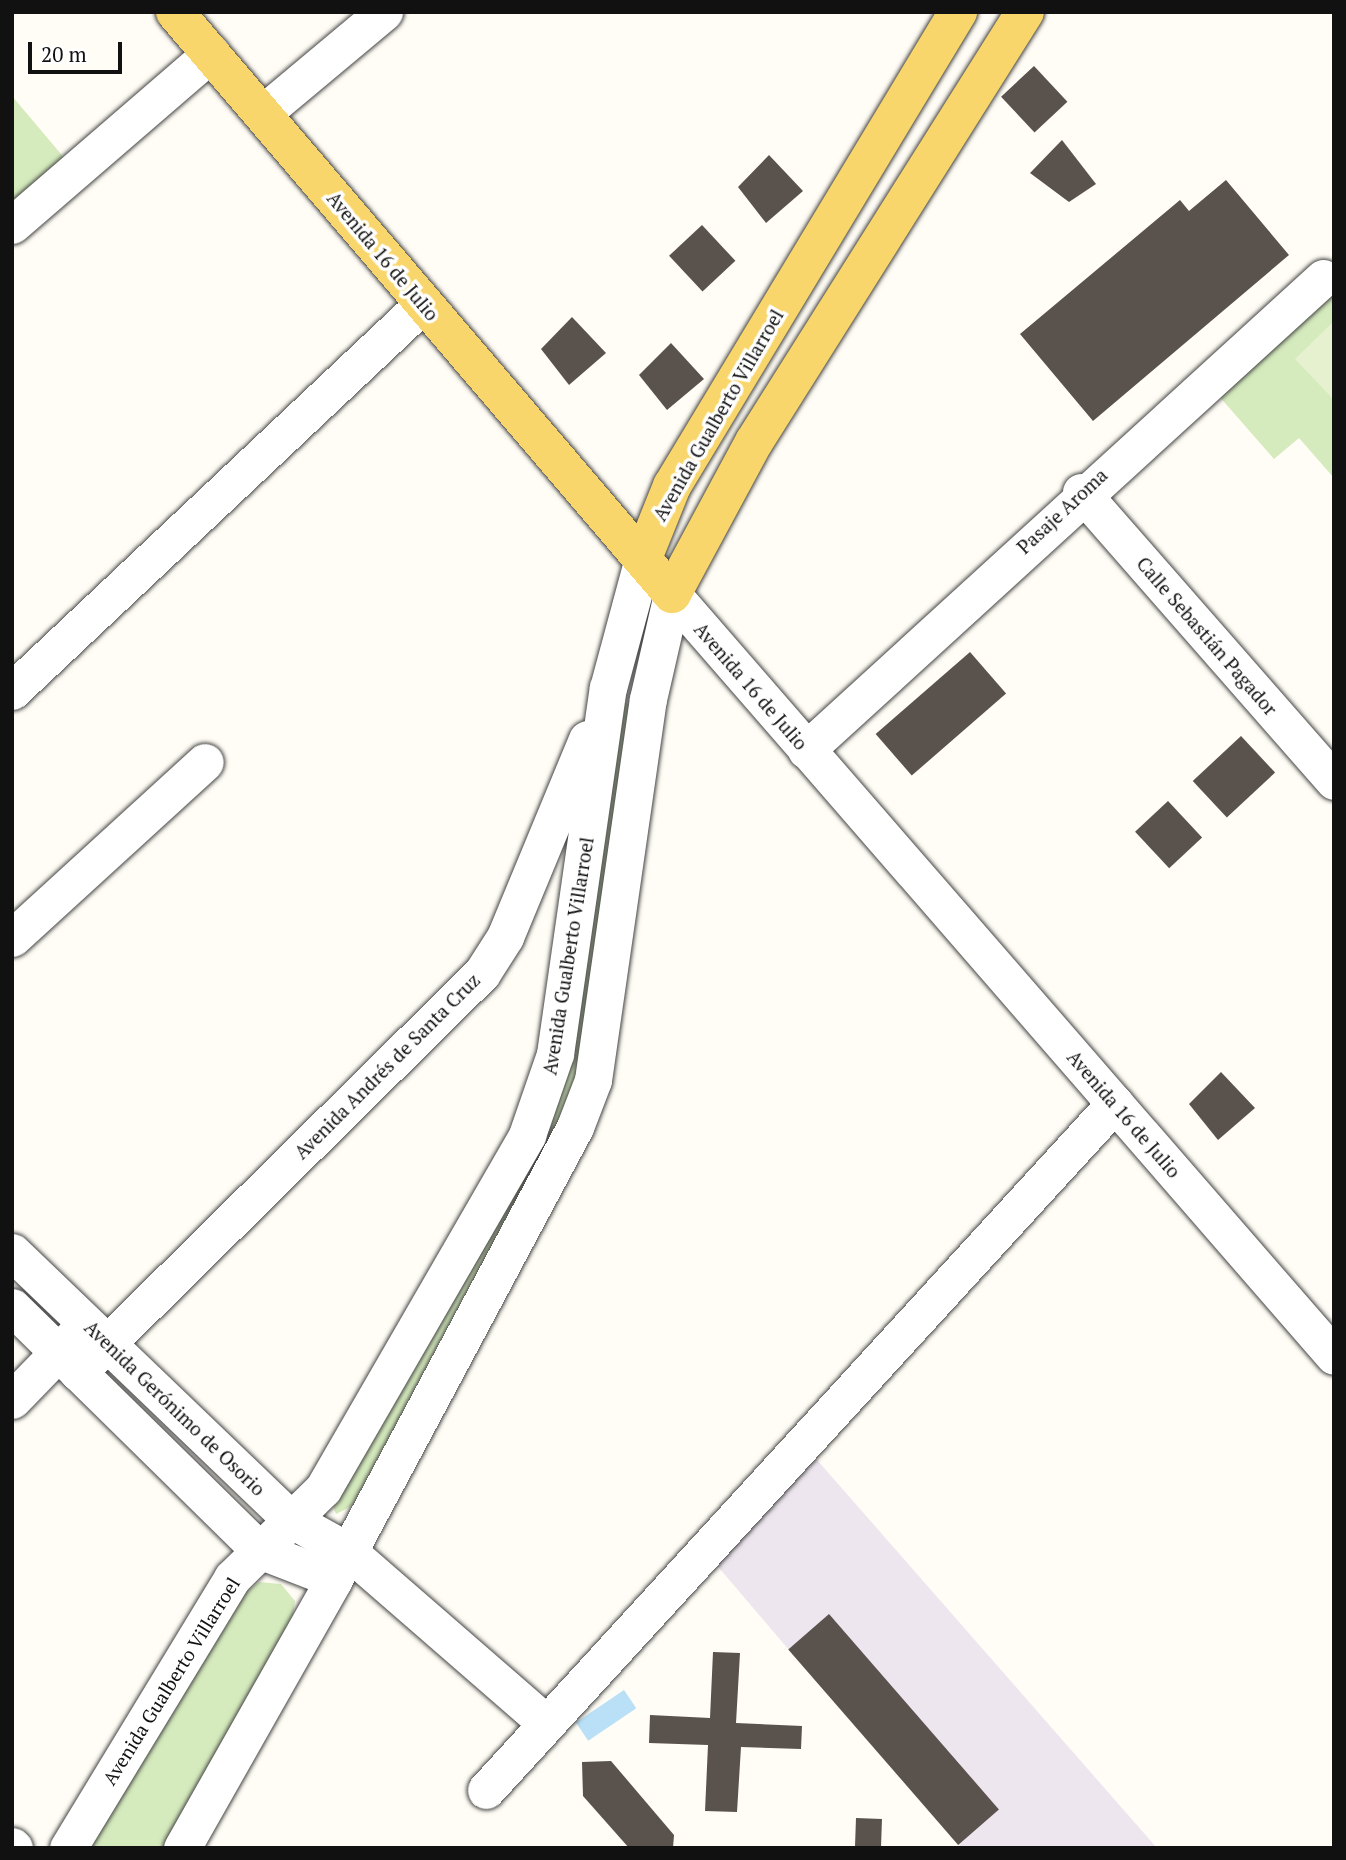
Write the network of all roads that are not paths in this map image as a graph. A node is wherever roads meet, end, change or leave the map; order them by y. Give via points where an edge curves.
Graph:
1 (175, 12) edge
2 (384, 12) edge
3 (958, 12) edge
4 (1024, 12) edge
5 (211, 54) junction
6 (263, 113) junction
7 (12, 225) edge
8 (1323, 278) dead end
9 (423, 304) junction
10 (1081, 492) junction
11 (643, 558) junction
12 (672, 594) junction
13 (19, 672) edge
14 (608, 688) junction
15 (806, 750) junction
16 (205, 762) dead end
17 (1334, 781) edge
18 (12, 938) edge
19 (1115, 1103) junction
20 (12, 1252) edge
21 (12, 1307) edge
22 (98, 1333) junction
23 (1334, 1356) edge
24 (69, 1362) junction
25 (12, 1400) edge
26 (290, 1519) junction
27 (260, 1550) junction
28 (341, 1565) junction
29 (545, 1722) junction
30 (486, 1790) dead end
31 (68, 1848) edge
32 (182, 1848) edge

1 - 5 main road, Avenida 16 de Julio
2 - 6 street
3 - 11 main road, Avenida Gualberto Villarroel via 673,486
4 - 12 main road via 754,442
5 - 6 main road, Avenida 16 de Julio
5 - 7 street
6 - 9 main road, Avenida 16 de Julio
8 - 10 street, Pasaje Aroma
9 - 11 main road, Avenida 16 de Julio
9 - 13 street
10 - 15 street, Pasaje Aroma
10 - 17 street, Calle Sebastián Pagador
11 - 12 main road, Avenida 16 de Julio
11 - 14 street, Avenida Gualberto Villarroel
12 - 14 street, Avenida Andrés de Santa Cruz
12 - 15 street, Avenida 16 de Julio
12 - 28 street via 648,699 593,1080 552,1177
14 - 22 street, Avenida Andrés de Santa Cruz via 505,937 482,972
14 - 26 street, Avenida Gualberto Villarroel via 546,1090 527,1135 323,1489
15 - 19 street, Avenida 16 de Julio
16 - 18 street
19 - 23 street, Avenida 16 de Julio
19 - 29 street
20 - 22 street, Avenida Gerónimo de Osorio
21 - 24 street, Avenida Gerónimo de Osorio
22 - 24 street, Avenida Andrés de Santa Cruz
22 - 26 street, Avenida Gerónimo de Osorio
24 - 25 street, Avenida Andrés de Santa Cruz
24 - 27 street, Avenida Gerónimo de Osorio
26 - 27 street, Avenida Gualberto Villarroel
26 - 28 street, Avenida Gerónimo de Osorio
27 - 28 street, Avenida Gerónimo de Osorio
27 - 31 street, Avenida Gualberto Villarroel via 232,1578
28 - 29 street
28 - 32 street
29 - 30 street

